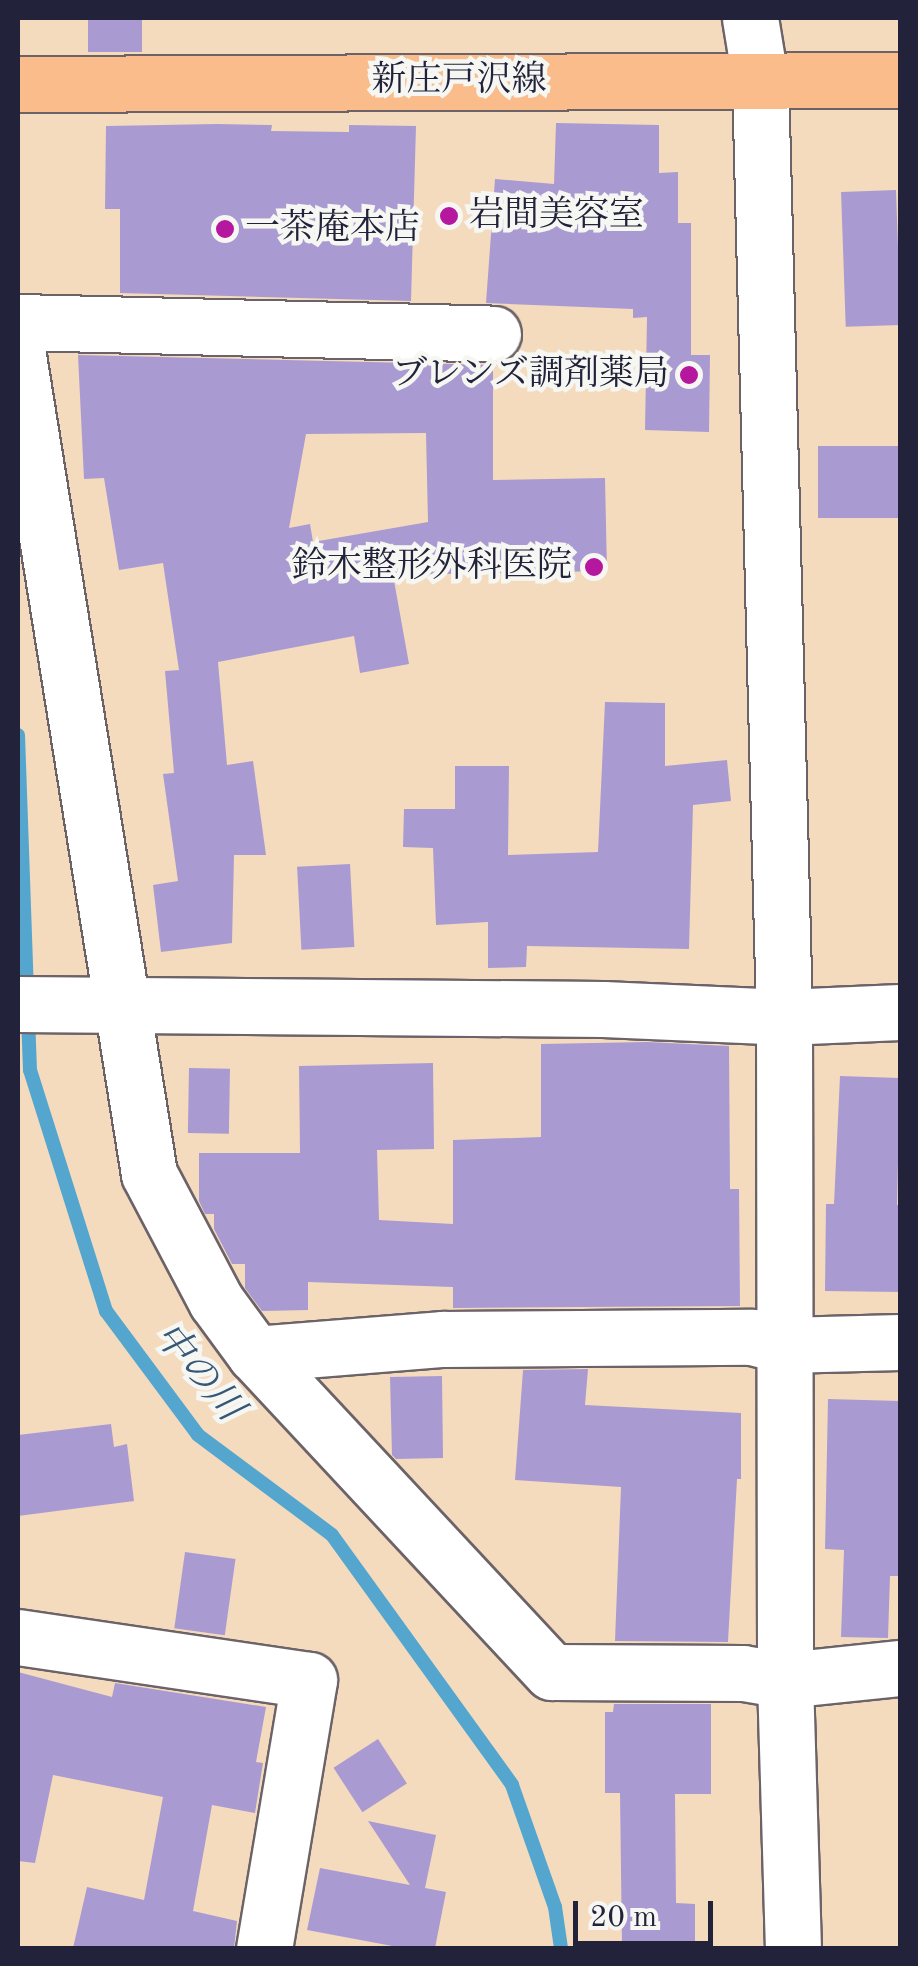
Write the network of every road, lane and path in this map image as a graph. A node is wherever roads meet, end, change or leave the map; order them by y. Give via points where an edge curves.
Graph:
1 (750, 18) edge
2 (760, 80) junction
3 (900, 80) edge
4 (18, 84) edge
5 (18, 322) edge
6 (492, 334) dead end
7 (18, 356) edge
8 (106, 1003) junction
9 (18, 1004) edge
10 (900, 1012) edge
11 (784, 1017) junction
12 (900, 1342) edge
13 (784, 1345) junction
14 (255, 1354) junction
15 (18, 1637) edge
16 (900, 1668) edge
17 (785, 1680) junction
18 (264, 1948) edge
19 (793, 1948) edge

1 - 2 street
2 - 3 main road, 新庄戸沢線
2 - 4 main road, 新庄戸沢線
2 - 11 street
5 - 6 street
7 - 8 street
8 - 9 street
8 - 11 street
8 - 14 street via 149,1174 216,1301
10 - 11 street
11 - 13 street
12 - 13 street
13 - 14 street via 752,1337 443,1339
13 - 17 street
14 - 17 street via 552,1672 744,1673
15 - 18 street via 309,1680
16 - 17 street
17 - 19 street

